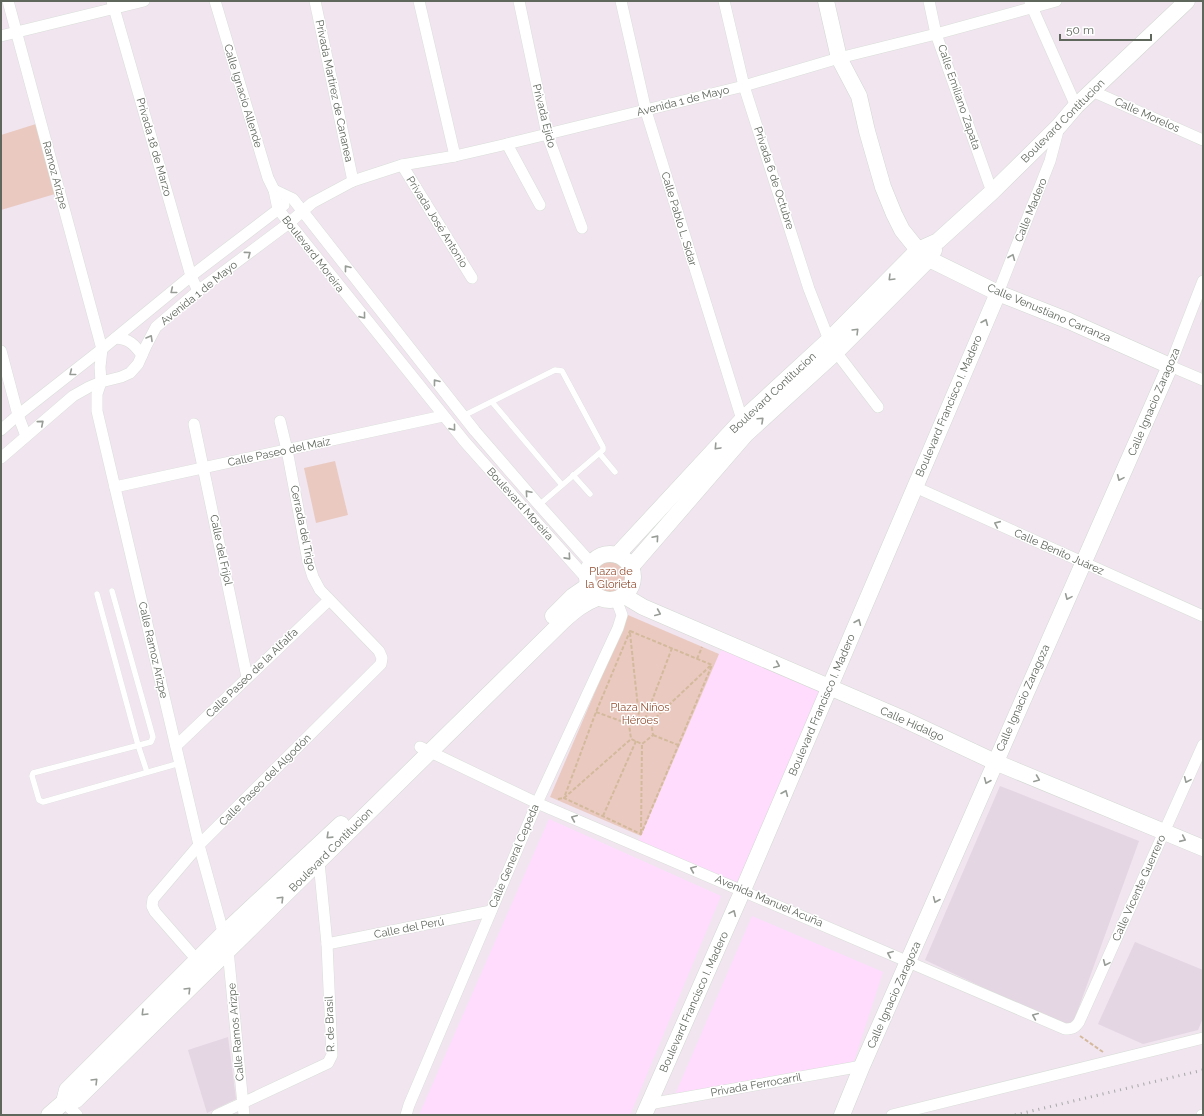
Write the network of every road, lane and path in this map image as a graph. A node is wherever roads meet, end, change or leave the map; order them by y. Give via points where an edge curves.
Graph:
1 (8, 1) edge
2 (144, 1) edge
3 (215, 1) edge
4 (315, 1) edge
5 (418, 1) edge
6 (519, 1) edge
7 (621, 1) edge
8 (724, 1) edge
9 (826, 1) edge
10 (929, 1) edge
11 (1056, 1) edge
12 (1187, 1) edge
13 (1031, 4) edge
14 (113, 5) edge
15 (16, 31) junction
16 (936, 34) junction
17 (1, 36) edge
18 (839, 58) junction
19 (744, 86) junction
20 (1092, 91) junction
21 (1076, 106) junction
22 (646, 111) junction
23 (1059, 126) junction
24 (546, 134) junction
25 (1203, 140) edge
26 (508, 144) junction
27 (455, 156) junction
28 (402, 165) junction
29 (353, 181) junction
30 (274, 190) junction
31 (992, 192) junction
32 (293, 199) junction
33 (312, 203) junction
34 (540, 205) dead end
35 (278, 209) junction
36 (303, 211) junction
37 (289, 223) junction
38 (582, 228) dead end
39 (923, 255) junction
40 (191, 276) junction
41 (472, 278) dead end
42 (1203, 281) edge
43 (364, 290) junction
44 (198, 291) junction
45 (998, 293) junction
46 (352, 302) junction
47 (393, 328) junction
48 (116, 338) junction
49 (380, 338) junction
50 (833, 346) junction
51 (102, 349) junction
52 (1, 351) edge
53 (142, 355) junction
54 (1170, 366) junction
55 (1203, 380) edge
56 (101, 382) junction
57 (492, 402) junction
58 (878, 407) dead end
59 (18, 415) junction
60 (443, 416) junction
61 (463, 416) junction
62 (280, 421) dead end
63 (194, 424) dead end
64 (744, 427) junction
65 (1, 430) edge
66 (475, 431) junction
67 (26, 436) junction
68 (464, 442) junction
69 (287, 450) junction
70 (600, 454) junction
71 (1, 458) edge
72 (204, 468) junction
73 (615, 472) dead end
74 (573, 475) junction
75 (562, 485) junction
76 (115, 487) junction
77 (915, 487) junction
78 (590, 494) dead end
79 (539, 505) junction
80 (617, 555) junction
81 (1083, 563) junction
82 (631, 567) junction
83 (591, 581) junction
84 (112, 591) dead end
85 (97, 594) dead end
86 (620, 597) junction
87 (329, 600) junction
88 (622, 615) junction
89 (1203, 616) edge
90 (630, 631) junction
91 (672, 648) junction
92 (382, 658) joint
93 (712, 665) junction
94 (247, 677) junction
95 (830, 688) junction
96 (596, 712) junction
97 (639, 717) junction
98 (645, 719) junction
99 (651, 722) junction
100 (629, 724) junction
101 (653, 735) junction
102 (631, 738) junction
103 (636, 741) junction
104 (642, 744) junction
105 (138, 745) junction
106 (678, 745) junction
107 (1203, 745) edge
108 (176, 746) junction
109 (425, 750) junction
110 (996, 762) junction
111 (180, 763) junction
112 (147, 772) junction
113 (564, 798) junction
114 (536, 803) junction
115 (603, 816) junction
116 (1164, 831) junction
117 (641, 834) junction
118 (635, 844) junction
119 (199, 845) junction
120 (1203, 848) edge
121 (318, 862) junction
122 (743, 890) junction
123 (491, 911) junction
124 (223, 934) junction
125 (327, 944) junction
126 (228, 950) junction
127 (197, 960) junction
128 (908, 962) junction
129 (1071, 1029) junction
130 (1203, 1038) edge
131 (1114, 1060) junction
132 (862, 1066) junction
133 (244, 1109) edge
134 (647, 1109) edge
135 (72, 1111) edge
136 (49, 1115) edge
137 (217, 1115) edge
138 (406, 1115) edge
139 (842, 1115) edge
140 (892, 1115) edge

1 - 15 street, Ramoz Arizpe
2 - 14 street
3 - 30 street, Calle Ignacio Allende via 268,178
4 - 29 street, Privada Martirez de Cananea
5 - 27 street
6 - 24 street, Privada Ejido
7 - 22 street, Calle Pablo L. Sidar
8 - 19 street, Privada 6 de Octubre
9 - 18 street
10 - 16 street, Calle Emiliano Zapata
11 - 13 street, Avenida 1 de Mayo
12 - 20 street, Boulevard Contitucion
13 - 16 street, Avenida 1 de Mayo
13 - 21 street
14 - 15 street
14 - 40 street, Privada 18 de Marzo
15 - 17 street
15 - 51 street, Ramoz Arizpe
16 - 18 street, Avenida 1 de Mayo
16 - 31 street, Calle Emiliano Zapata
18 - 19 street, Avenida 1 de Mayo
18 - 39 street via 859,96 883,188 891,207 902,230
19 - 22 street, Avenida 1 de Mayo
19 - 50 street, Privada 6 de Octubre via 809,289
20 - 21 street, Boulevard Contitucion
20 - 25 street, Calle Morelos
21 - 23 street, Boulevard Contitucion
22 - 24 street, Avenida 1 de Mayo
22 - 64 street, Calle Pablo L. Sidar
23 - 31 street, Boulevard Contitucion
45 -> 23 street, Calle Madero via 1050,161
24 - 26 street, Avenida 1 de Mayo
24 - 38 street, Privada Ejido
26 - 27 street, Avenida 1 de Mayo
26 - 34 street
27 - 28 street, Avenida 1 de Mayo
28 - 29 street, Avenida 1 de Mayo
28 - 41 street, Privada José Antonio
29 - 33 street, Avenida 1 de Mayo
30 - 32 street, Boulevard Moreira
30 - 35 street, Boulevard Moreira
31 - 39 street, Boulevard Contitucion
32 - 33 street
32 - 35 street, Avenida 1 de Mayo
32 - 36 street, Boulevard Moreira
33 - 36 street, Avenida 1 de Mayo
35 - 37 street, Boulevard Moreira
35 - 40 street, Avenida 1 de Mayo
36 - 37 street, Avenida 1 de Mayo
43 -> 36 street, Boulevard Moreira
44 -> 37 street, Avenida 1 de Mayo
37 - 46 street, Boulevard Moreira
39 - 45 street, Calle Venustiano Carranza
39 - 50 street, Boulevard Contitucion
40 - 44 street, Privada 18 de Marzo
40 -> 48 street, Avenida 1 de Mayo
42 - 54 street, Calle Ignacio Zaragoza
43 - 46 street
43 - 47 street, Boulevard Moreira
53 -> 44 street, Avenida 1 de Mayo via 156,327
45 - 54 street, Calle Venustiano Carranza
77 -> 45 street, Boulevard Francisco I. Madero
46 -> 49 street, Boulevard Moreira
47 - 49 street
61 -> 47 street, Boulevard Moreira
48 - 51 street, Avenida 1 de Mayo
48 - 53 street via 123,338 132,343
49 - 60 street, Boulevard Moreira
50 - 58 street
50 - 64 street, Boulevard Contitucion
51 - 56 street, Calle Ramoz Arizpe
51 -> 59 street, Avenida 1 de Mayo
52 - 59 street
53 - 56 street, Avenida 1 de Mayo via 130,373
54 - 55 street
54 -> 81 street, Calle Ignacio Zaragoza
67 -> 56 street, Avenida 1 de Mayo via 73,396
56 - 76 street, Calle Ramoz Arizpe via 97,394 97,411
57 - 61 lane
57 - 70 lane via 555,370 562,370 603,447
57 - 75 lane
59 - 65 street, Avenida 1 de Mayo
59 - 67 street
60 -> 68 street, Boulevard Moreira
60 - 69 street, Calle Paseo del Maíz
61 - 66 street, Boulevard Moreira
62 - 69 street, Cerrada del Trigo
63 - 72 street, Calle del Frijol
64 -> 80 street, Boulevard Contitucion
82 -> 64 street, Boulevard Contitucion
66 - 68 street
79 -> 66 street, Boulevard Moreira
67 - 71 street, Avenida 1 de Mayo
68 -> 83 street, Boulevard Moreira
69 - 72 street, Calle Paseo del Maíz
69 - 87 street, Cerrada del Trigo via 308,561 313,577
70 - 73 lane
70 - 74 lane
72 - 76 street, Calle Paseo del Maíz
72 - 94 street, Calle del Frijol
74 - 75 lane
74 - 78 lane
75 - 79 lane
76 - 108 street, Calle Ramoz Arizpe
81 -> 77 street, Calle Benito Juárez
95 -> 77 street, Boulevard Francisco I. Madero
79 - 83 street, Boulevard Moreira
80 - 82 street via 625,559
80 - 83 street via 607,554 598,557
81 - 89 street, Calle Benito Juárez
81 -> 110 street, Calle Ignacio Zaragoza
82 - 86 street via 632,582 629,590
83 - 86 street via 607,599
83 - 109 street, Boulevard Contitucion via 586,602
84 - 105 lane via 154,738 150,742
85 - 105 lane
86 - 88 street
86 -> 95 street, Calle Hidalgo
87 - 92 street, Cerrada del Trigo
87 - 94 street, Calle Paseo de la Alfalfa
88 - 90 path
88 - 114 street, Calle General Cepeda
90 - 91 path
90 - 96 path
90 - 97 path
91 - 93 path
91 - 98 path
92 - 119 street, Calle Paseo del Algodón via 381,664
93 - 99 path
93 - 106 path
94 - 108 street, Calle Paseo de la Alfalfa
95 - 110 street, Calle Hidalgo
122 -> 95 street, Boulevard Francisco I. Madero
96 - 100 path
96 - 113 path
97 - 98 path
97 - 100 path
98 - 99 path
99 - 101 path
100 - 102 path
101 - 104 path
101 - 106 path
102 - 103 path
102 - 113 path
103 - 104 path
103 - 115 path
104 - 117 path
105 - 112 lane
105 - 112 lane via 33,773 39,800 43,802
106 - 117 path
107 -> 116 street, Calle Vicente Guerrero
108 - 111 street, Calle Ramoz Arizpe
109 - 114 street, Avenida Manuel Acuña
109 - 121 street, Boulevard Contitucion
109 -> 124 street, Boulevard Contitucion
110 -> 116 street, Calle Hidalgo
110 -> 128 street, Calle Ignacio Zaragoza
111 - 112 lane
111 - 119 street, Calle Ramoz Arizpe
113 - 114 path
113 - 115 path
118 -> 114 street, Avenida Manuel Acuña
114 - 123 street, Calle General Cepeda
115 - 117 path
116 -> 120 street, Calle Hidalgo
116 -> 129 street, Calle Vicente Guerrero via 1079,1022
117 - 118 path
122 -> 118 street, Avenida Manuel Acuña
119 - 124 street, Calle Ramoz Arizpe
119 - 127 street, Calle Paseo del Algodón via 153,899 152,906
121 - 125 street, R. de Brasil
126 -> 121 street, Boulevard Contitucion
128 -> 122 street, Avenida Manuel Acuña
134 -> 122 street, Boulevard Francisco I. Madero
123 - 125 street, Calle del Perú
123 - 138 street, Calle General Cepeda
124 - 126 street, Calle Ramoz Arizpe
124 - 127 street, Boulevard Contitucion
125 - 133 street, R. de Brasil via 331,1060
126 - 133 street, Calle Ramos Arizpe
135 -> 126 street, Boulevard Contitucion via 76,1100
127 -> 135 street, Boulevard Contitucion via 67,1090
129 -> 128 street, Avenida Manuel Acuña via 1065,1029
128 - 132 street, Calle Ignacio Zaragoza
129 - 131 path
130 - 131 street
131 - 140 street
132 - 134 street, Privada Ferrocarril
132 - 139 street, Calle Ignacio Zaragoza
133 - 137 street, R. de Brasil
135 - 136 street, Boulevard Contitucion

